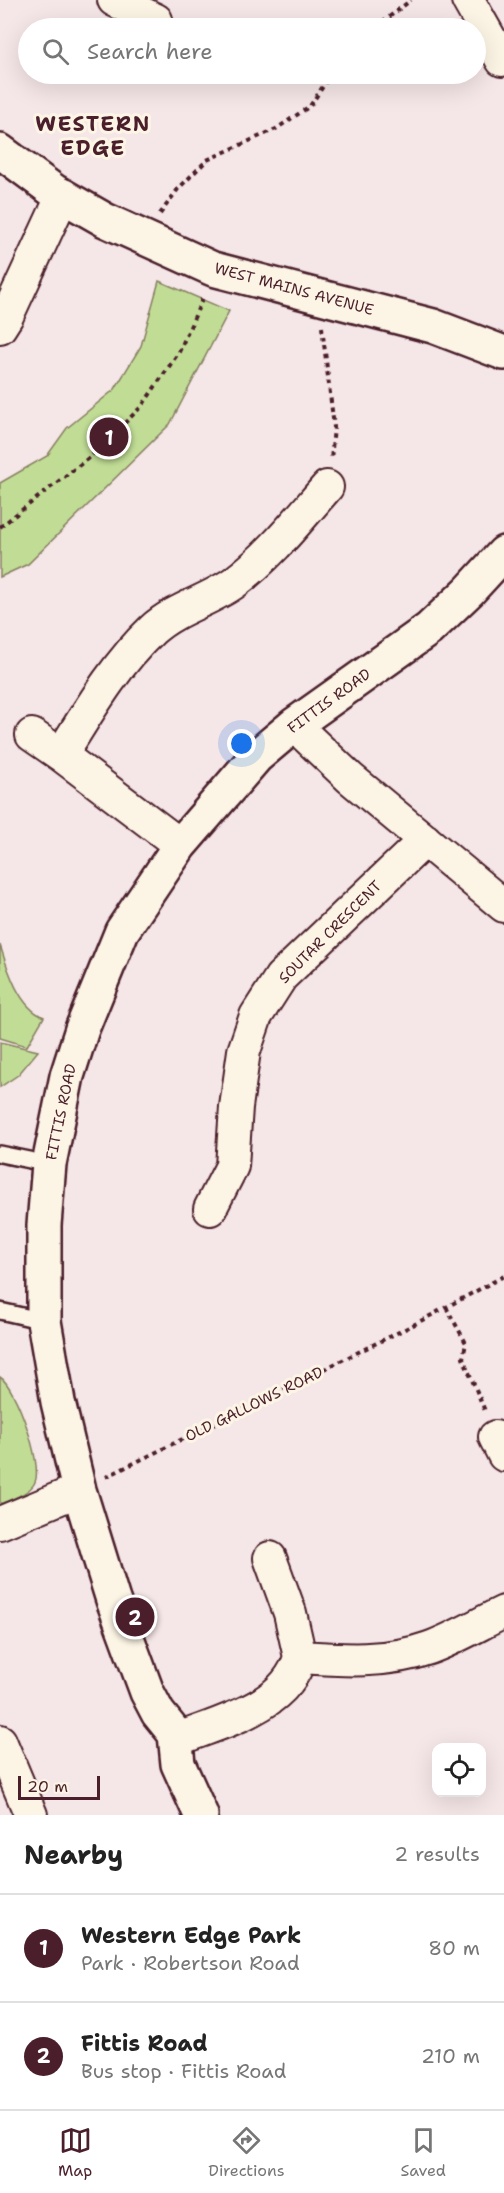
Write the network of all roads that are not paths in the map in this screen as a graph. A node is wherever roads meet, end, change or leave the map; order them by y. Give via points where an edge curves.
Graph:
1 (114, 0) edge
2 (468, 0) edge
3 (152, 18) edge
4 (478, 18) edge
5 (486, 31) edge
6 (503, 61) edge
7 (0, 151) edge
8 (63, 195) junction
9 (0, 327) edge
10 (504, 353) edge
11 (327, 487) road end
12 (504, 553) edge
13 (294, 725) junction
14 (32, 735) dead end
15 (61, 755) junction
16 (425, 840) junction
17 (180, 845) junction
18 (504, 906) edge
19 (0, 1154) edge
20 (49, 1164) junction
21 (210, 1209) dead end
22 (0, 1311) edge
23 (44, 1321) junction
24 (78, 1490) junction
25 (0, 1523) edge
26 (270, 1558) dead end
27 (504, 1612) edge
28 (300, 1657) junction
29 (176, 1740) junction
30 (0, 1741) edge
31 (31, 1815) edge
32 (201, 1815) edge

1 - 3 street
2 - 4 street
5 - 6 street
7 - 8 street, WEST MAINS AVENUE
8 - 9 street
8 - 10 street, WEST MAINS AVENUE via 105,220 213,269 433,326
11 - 15 street via 269,553 233,583 153,628 89,710
12 - 13 street, FITTIS ROAD via 429,629
13 - 16 street
13 - 17 street, FITTIS ROAD via 256,757
14 - 15 street
15 - 17 street
16 - 18 street
16 - 21 street, SOUTAR CRESCENT via 281,977 256,1016 244,1051 232,1166
17 - 20 street, FITTIS ROAD via 122,931 67,1076
19 - 20 lane
20 - 23 street, FITTIS ROAD via 44,1225
22 - 23 lane
23 - 24 street, FITTIS ROAD
24 - 25 street
24 - 29 street, FITTIS ROAD via 147,1692
26 - 28 street via 290,1613
27 - 28 street via 430,1648 407,1654 365,1660
28 - 29 street via 288,1683 266,1701
29 - 32 street, FITTIS ROAD via 178,1764
30 - 31 street

